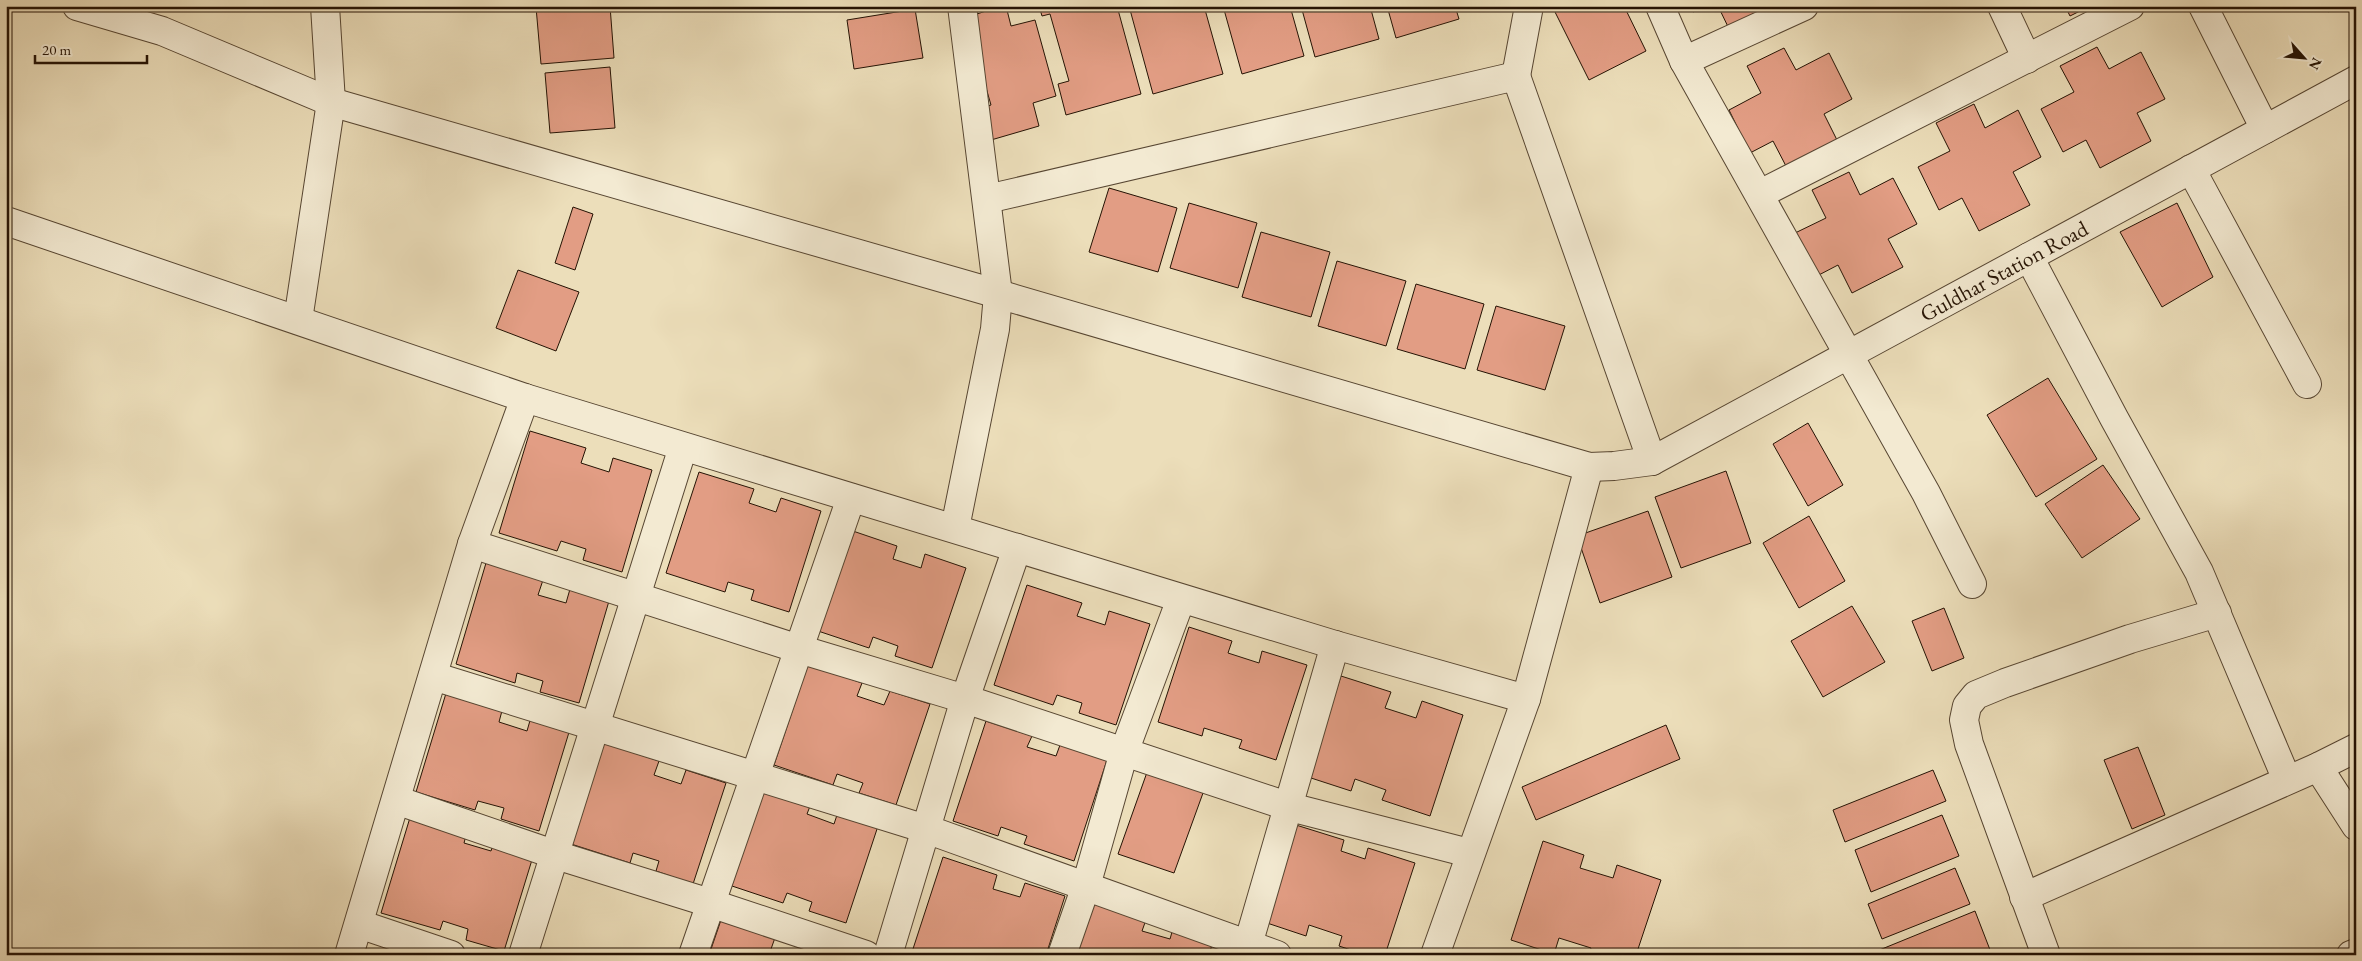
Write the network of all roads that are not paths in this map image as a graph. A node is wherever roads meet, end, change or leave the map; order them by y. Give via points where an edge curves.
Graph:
1 (77, 6) edge
2 (325, 6) edge
3 (962, 6) edge
4 (1529, 6) edge
5 (1660, 6) edge
6 (1804, 6) edge
7 (2002, 6) edge
8 (2130, 6) edge
9 (2203, 6) edge
10 (160, 19) edge
11 (2027, 59) junction
12 (1684, 61) junction
13 (1516, 76) junction
14 (2356, 80) edge
15 (331, 102) junction
16 (2265, 129) junction
17 (2190, 169) junction
18 (1760, 194) junction
19 (987, 199) junction
20 (6, 221) edge
21 (2029, 257) junction
22 (998, 294) junction
23 (298, 320) junction
24 (1847, 355) junction
25 (2308, 384) dead end
26 (525, 398) junction
27 (683, 446) junction
28 (1652, 461) junction
29 (1589, 467) junction
30 (851, 498) junction
31 (955, 528) junction
32 (472, 544) junction
33 (1017, 548) junction
34 (1972, 584) dead end
35 (636, 596) junction
36 (1181, 598) junction
37 (2217, 613) junction
38 (1335, 645) junction
39 (799, 649) junction
40 (433, 676) junction
41 (1526, 699) junction
42 (965, 700) junction
43 (596, 725) junction
44 (2356, 748) edge
45 (1124, 752) junction
46 (2318, 767) junction
47 (754, 776) junction
48 (2287, 780) junction
49 (396, 800) junction
50 (1290, 807) junction
51 (2356, 826) edge
52 (926, 829) junction
53 (555, 853) junction
54 (1469, 853) junction
55 (1086, 886) junction
56 (2024, 897) junction
57 (710, 903) junction
58 (359, 924) junction
59 (1247, 950) edge
60 (2356, 953) edge
61 (349, 955) edge
62 (450, 955) edge
63 (523, 955) edge
64 (693, 955) edge
65 (866, 955) edge
66 (888, 955) edge
67 (1062, 955) edge
68 (1277, 955) edge
69 (1435, 955) edge
70 (2046, 955) edge
71 (2351, 955) edge

1 - 10 street
2 - 15 street
3 - 19 street
4 - 13 street
5 - 12 street
6 - 12 street
7 - 11 street
8 - 11 street
9 - 16 street
10 - 15 street
11 - 18 street
12 - 18 street
13 - 19 street
13 - 28 street
14 - 16 street, Guldhar Station Road
15 - 22 street
15 - 23 street
16 - 17 street, Guldhar Station Road
17 - 21 street, Guldhar Station Road
17 - 25 street
18 - 24 street
19 - 22 street
20 - 23 street
21 - 24 street, Guldhar Station Road
21 - 37 street via 2199,572
22 - 29 street
22 - 31 street via 995,329
23 - 26 street
24 - 28 street, Guldhar Station Road
24 - 34 street via 1926,494
26 - 27 street
26 - 32 street
27 - 30 street
27 - 35 street
28 - 29 street
29 - 41 street
30 - 31 street
30 - 39 street
31 - 33 street
32 - 35 street
32 - 40 street
33 - 36 street
33 - 42 street
35 - 39 street
35 - 43 street
36 - 38 street
36 - 45 street
37 - 48 street
37 - 56 street via 2130,639 2005,683 1976,696 1967,706 1964,720 1969,744
38 - 41 street
38 - 50 street
39 - 42 street
39 - 47 street
40 - 43 street
40 - 49 street
41 - 54 street
42 - 45 street
42 - 52 street
43 - 47 street
43 - 53 street
44 - 46 street
45 - 50 street
45 - 55 street
46 - 48 street
46 - 51 street
47 - 52 street
47 - 57 street
48 - 56 street
49 - 53 street
49 - 58 street
50 - 54 street
50 - 59 street
52 - 55 street
52 - 66 street
53 - 57 street
53 - 63 street
54 - 69 street
55 - 59 street
55 - 67 street
56 - 70 street
57 - 64 street
57 - 65 street
58 - 61 street
58 - 62 street
59 - 68 street
60 - 71 street

